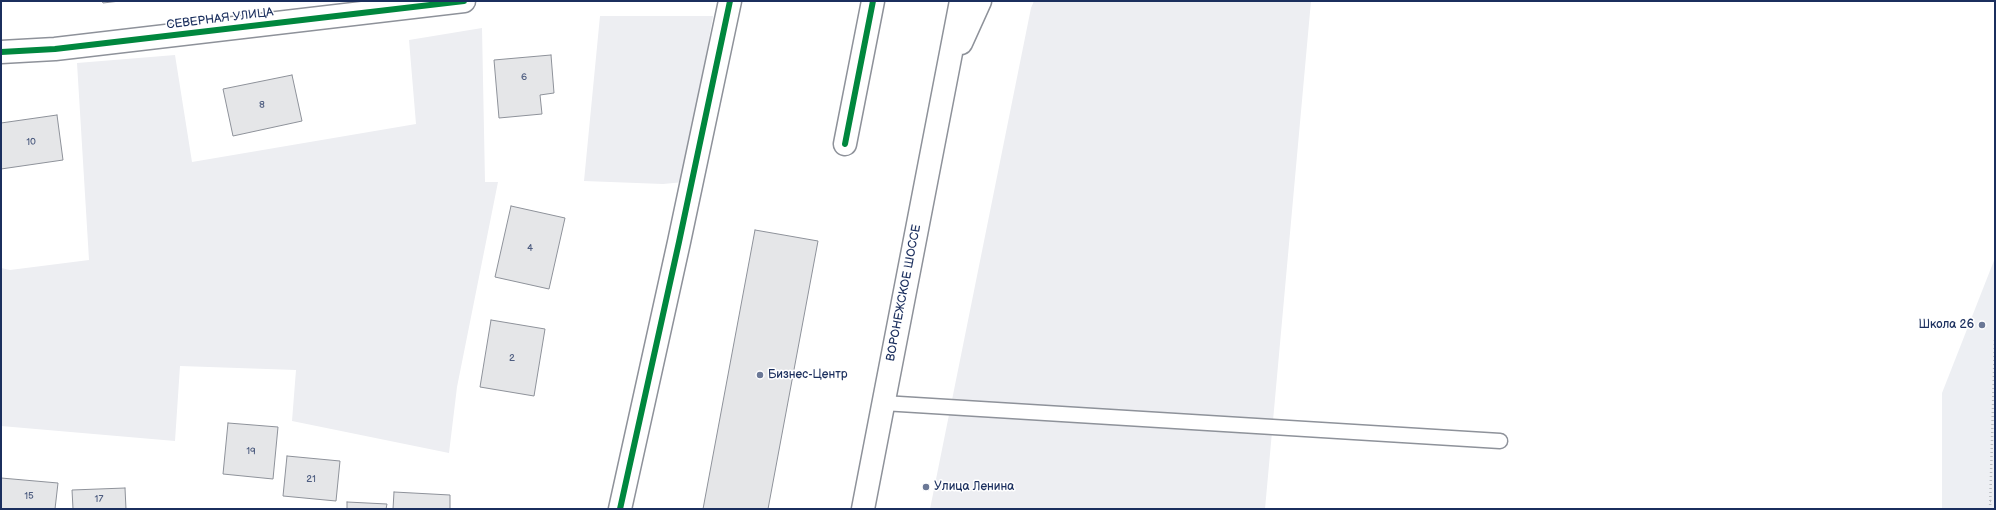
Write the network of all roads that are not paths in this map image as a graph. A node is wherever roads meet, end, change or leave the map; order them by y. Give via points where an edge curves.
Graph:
1 (464, 1) edge
2 (730, 1) edge
3 (873, 1) edge
4 (961, 1) edge
5 (980, 1) edge
6 (1, 52) edge
7 (946, 77) junction
8 (845, 144) dead end
9 (883, 403) junction
10 (1500, 441) dead end
11 (620, 509) edge
12 (863, 509) edge

1 - 6 street, СЕВЕРНАЯ УЛИЦА via 55,49
2 - 11 street
3 - 8 street
4 - 7 street, ВОРОНЕЖСКОЕ ШОССЕ
5 - 7 street, ВОРОНЕЖСКОЕ ШОССЕ
7 - 9 street, ВОРОНЕЖСКОЕ ШОССЕ
9 - 10 lane
9 - 12 street, ВОРОНЕЖСКОЕ ШОССЕ

